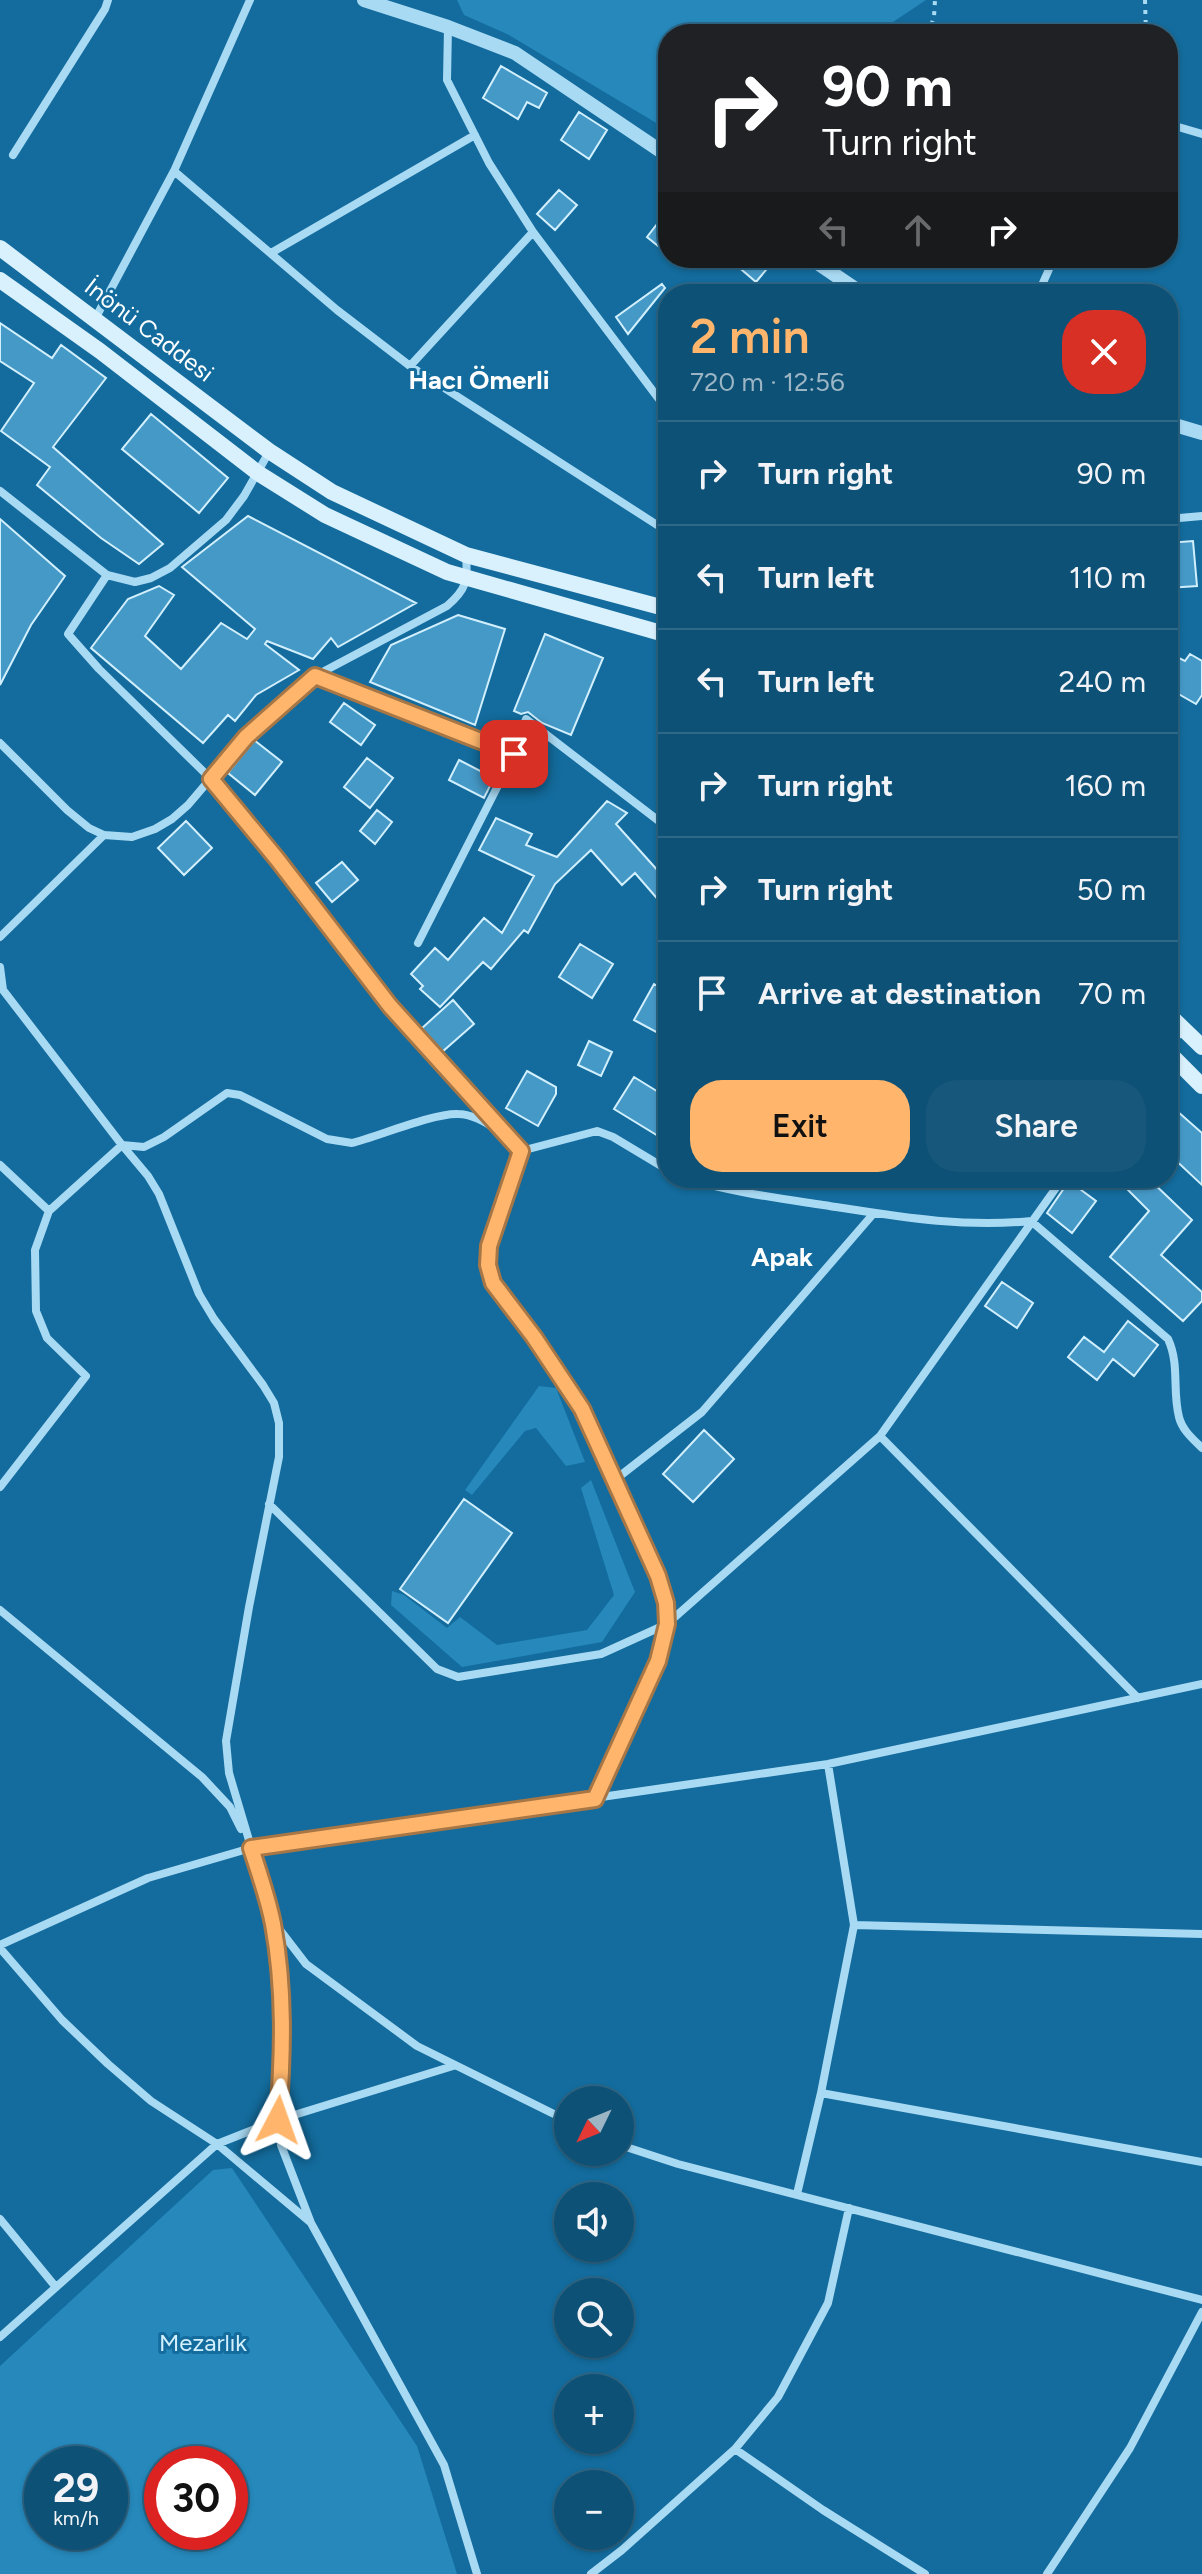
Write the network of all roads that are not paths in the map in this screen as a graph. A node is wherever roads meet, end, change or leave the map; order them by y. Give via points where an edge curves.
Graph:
1 (108, 0) edge
2 (250, 0) edge
3 (364, 0) edge
4 (448, 27) junction
5 (1178, 127) edge
6 (1202, 134) edge
7 (475, 135) junction
8 (658, 149) edge
9 (13, 155) dead end
10 (174, 171) junction
11 (533, 232) junction
12 (0, 248) edge
13 (271, 253) junction
14 (825, 268) edge
15 (0, 280) edge
16 (848, 284) edge
17 (95, 319) junction
18 (410, 366) junction
19 (658, 398) edge
20 (1178, 426) edge
21 (1202, 433) edge
22 (269, 451) junction
23 (258, 473) junction
24 (0, 491) edge
25 (1202, 516) edge
26 (1178, 518) edge
27 (658, 526) edge
28 (466, 555) junction
29 (107, 575) junction
30 (468, 578) junction
31 (658, 606) edge
32 (658, 632) edge
33 (315, 676) junction
34 (0, 743) edge
35 (514, 754) junction
36 (211, 779) junction
37 (658, 820) edge
38 (104, 835) junction
39 (0, 937) edge
40 (418, 943) dead end
41 (0, 967) edge
42 (2, 992) edge
43 (1178, 1024) edge
44 (1202, 1047) edge
45 (1178, 1062) edge
46 (1202, 1086) edge
47 (122, 1145) junction
48 (521, 1151) junction
49 (658, 1164) edge
50 (0, 1165) edge
51 (728, 1188) edge
52 (1056, 1188) edge
53 (49, 1211) junction
54 (874, 1213) junction
55 (1031, 1221) junction
56 (880, 1436) junction
57 (1202, 1448) edge
58 (616, 1479) junction
59 (0, 1487) edge
60 (269, 1504) junction
61 (0, 1611) edge
62 (667, 1624) junction
63 (1202, 1684) edge
64 (1138, 1698) junction
65 (828, 1764) junction
66 (595, 1799) junction
67 (251, 1848) junction
68 (273, 1921) junction
69 (854, 1925) junction
70 (1202, 1934) edge
71 (0, 1947) edge
72 (453, 2066) junction
73 (821, 2093) junction
74 (554, 2114) edge
75 (278, 2120) junction
76 (217, 2144) junction
77 (634, 2150) edge
78 (1202, 2162) edge
79 (797, 2194) junction
80 (849, 2208) junction
81 (0, 2219) edge
82 (311, 2223) junction
83 (55, 2286) junction
84 (1202, 2300) edge
85 (1202, 2312) edge
86 (0, 2337) edge
87 (735, 2449) junction
88 (477, 2574) edge
89 (591, 2574) edge
90 (925, 2574) edge
91 (1047, 2574) edge

1 - 9 street
2 - 10 street
3 - 4 street
4 - 7 street via 447,80
4 - 8 street via 515,53
5 - 6 street
7 - 11 street
7 - 13 street
10 - 13 street
10 - 17 street
11 - 18 street
11 - 19 street
12 - 17 main road, İnönü Caddesi
13 - 18 street
14 - 16 street
15 - 23 main road, İnönü Caddesi
17 - 22 main road, İnönü Caddesi
18 - 27 street
20 - 21 street
22 - 23 street
22 - 28 main road, İnönü Caddesi via 332,492
23 - 29 street via 226,520 170,568 135,582
23 - 30 main road, İnönü Caddesi via 325,515
24 - 29 street
25 - 26 street
28 - 30 street
28 - 31 main road, İnönü Caddesi
29 - 36 street via 68,634
30 - 32 main road, İnönü Caddesi
30 - 33 street via 447,606
33 - 35 street
33 - 36 street via 246,737
34 - 38 street via 67,810
35 - 37 street via 526,719
35 - 40 street
36 - 38 street via 188,805 155,829 132,837
36 - 48 street via 390,1006
38 - 39 street
41 - 42 street
42 - 47 street
43 - 44 main road
45 - 46 main road
47 - 48 street via 144,1147 227,1093 340,1143 459,1114 497,1129
47 - 53 street
47 - 60 street via 159,1194 186,1266 214,1319 274,1403 281,1442
48 - 49 street via 597,1131
48 - 58 street via 489,1246 493,1283 582,1409
50 - 53 street
51 - 54 street
52 - 55 street
53 - 59 street via 35,1250 36,1311 47,1338 86,1376
54 - 55 street via 954,1224
54 - 58 street via 702,1412
55 - 56 street
55 - 57 street via 1168,1339 1175,1353 1179,1418
56 - 62 street
56 - 64 street
58 - 62 street via 658,1576
60 - 62 street via 437,1669 458,1677 601,1654
60 - 67 street via 226,1741 229,1773
61 - 67 street via 202,1777 230,1807
62 - 66 street via 658,1661
63 - 64 street
64 - 65 street
65 - 66 street
65 - 69 street
66 - 67 street
67 - 68 street
67 - 71 street via 148,1878
68 - 72 street via 317,1973
68 - 75 street via 283,2024
69 - 70 street
69 - 73 street
71 - 76 street via 108,2064 151,2101
72 - 74 street
72 - 75 street
73 - 78 street
73 - 79 street
75 - 76 street
75 - 82 street via 281,2145
76 - 82 street
76 - 83 street
77 - 79 street
79 - 80 street
80 - 84 street
80 - 87 street via 828,2303 778,2397
81 - 83 street
82 - 88 street via 444,2465
83 - 86 street
85 - 91 street via 1130,2448
87 - 89 street
87 - 90 street

